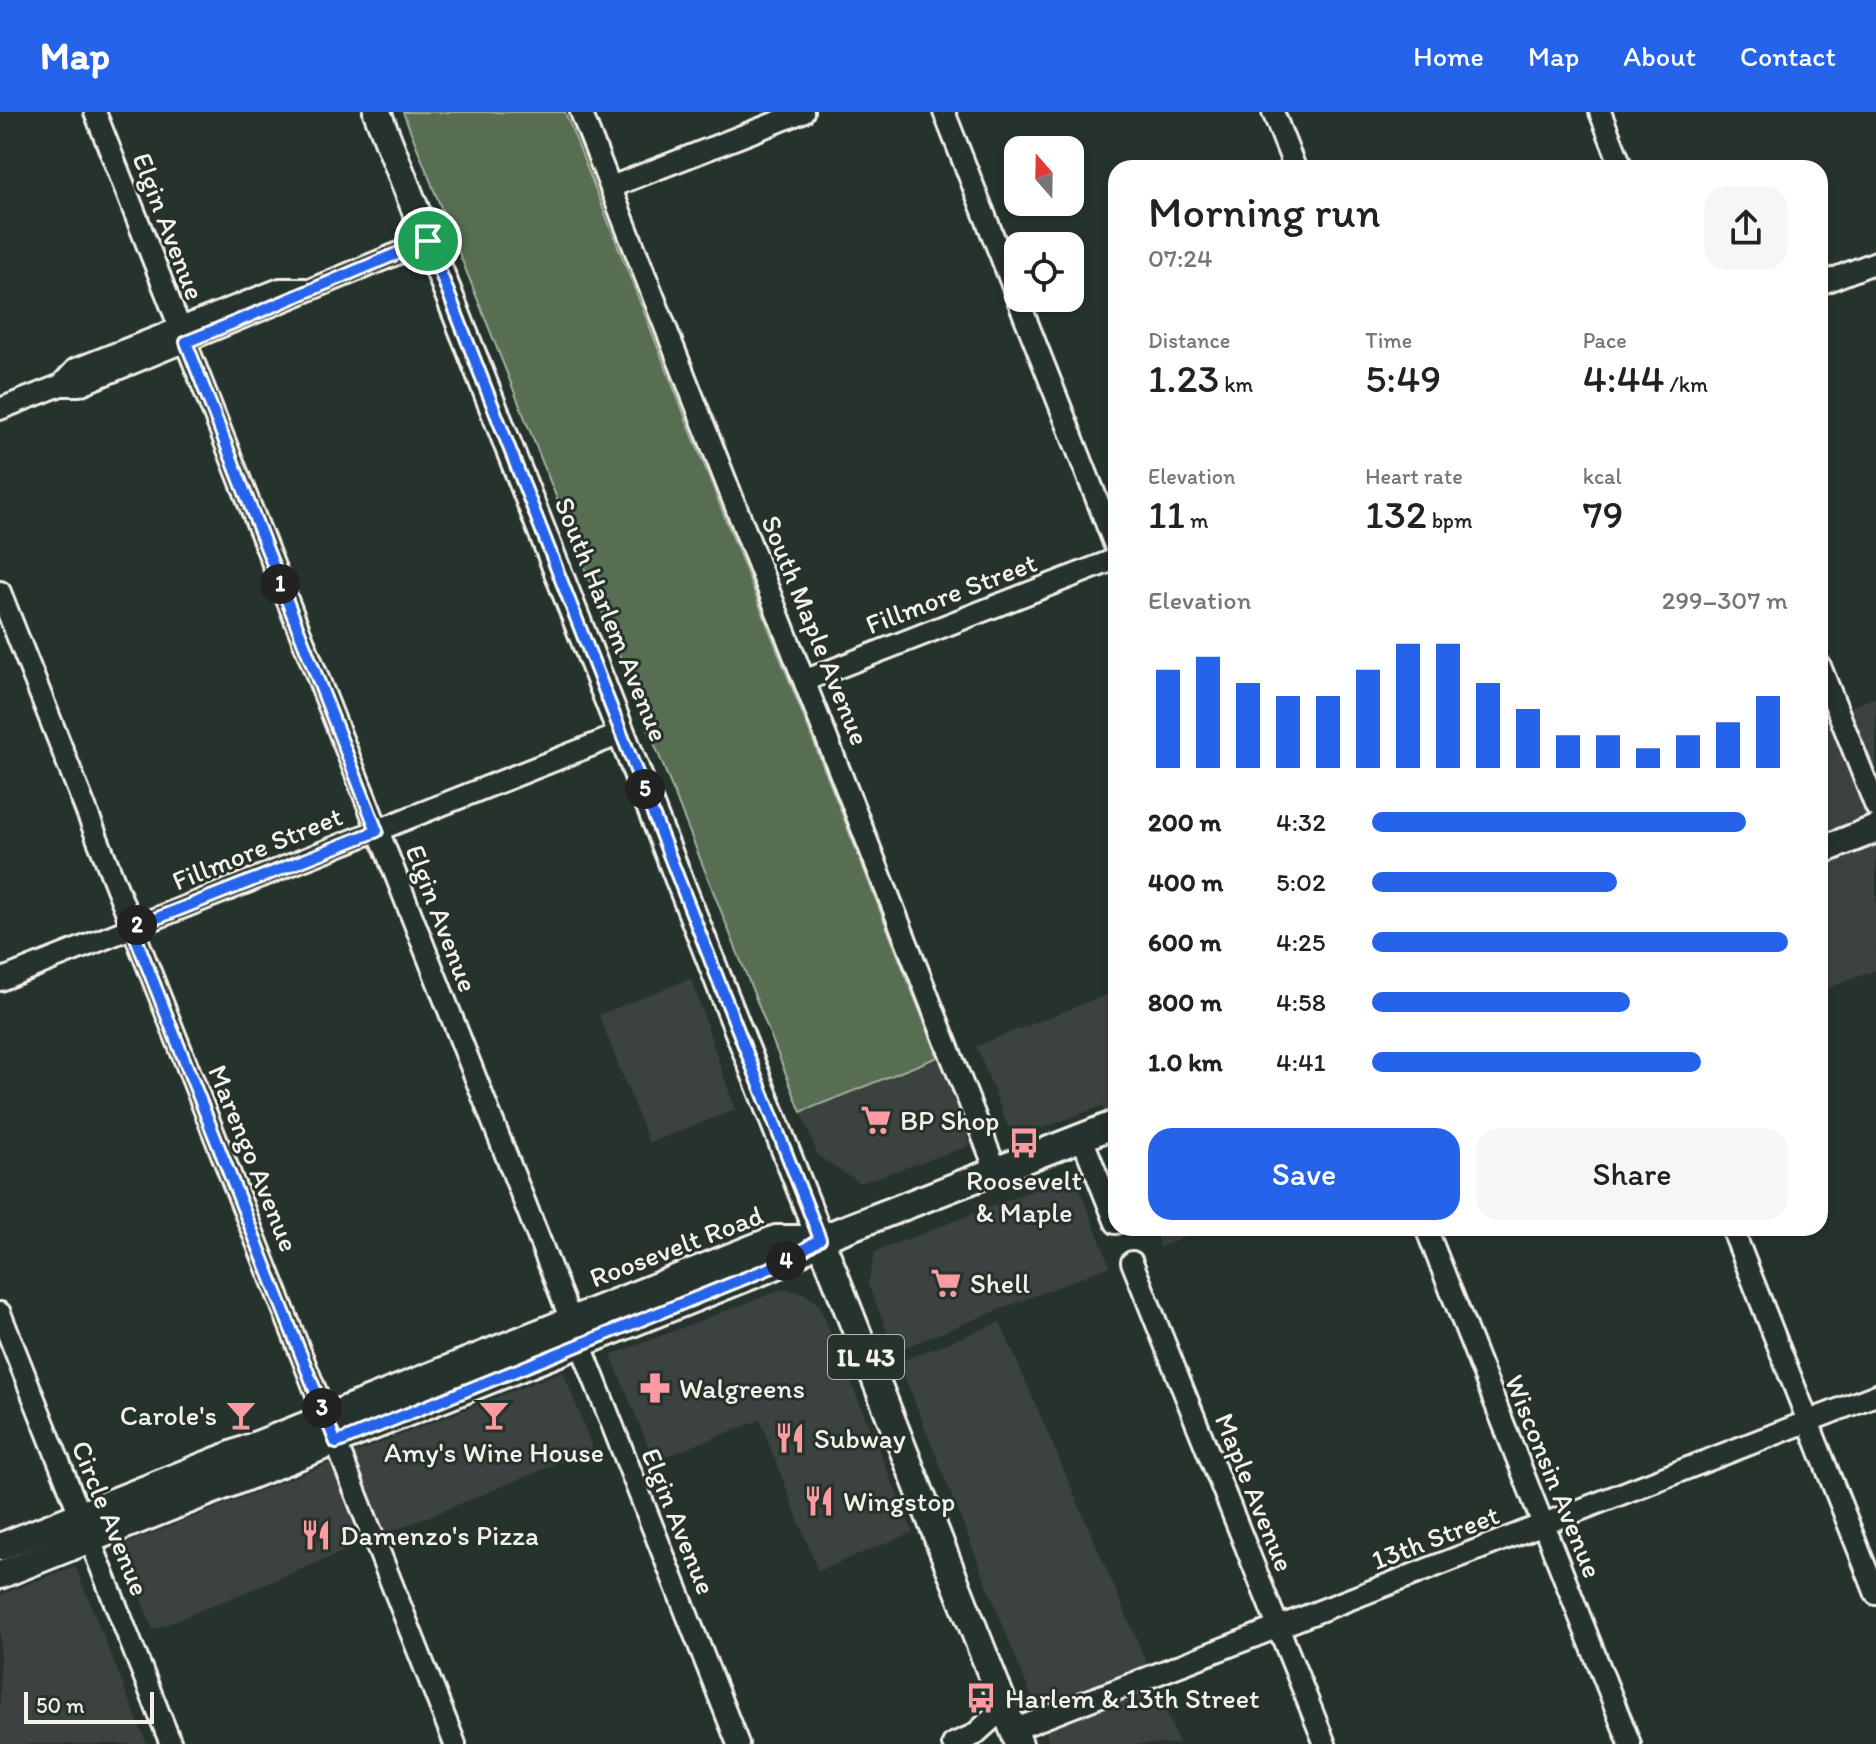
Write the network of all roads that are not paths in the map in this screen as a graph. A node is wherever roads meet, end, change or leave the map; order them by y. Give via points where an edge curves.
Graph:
1 (95, 112) edge
2 (377, 112) edge
3 (581, 112) edge
4 (803, 112) edge
5 (944, 112) edge
6 (1273, 112) edge
7 (1600, 112) edge
8 (1292, 160) edge
9 (1619, 160) edge
10 (611, 187) junction
11 (428, 241) junction
12 (1876, 262) edge
13 (1828, 281) edge
14 (183, 335) junction
15 (0, 409) edge
16 (1108, 528) edge
17 (1108, 562) edge
18 (0, 592) edge
19 (806, 680) junction
20 (1828, 686) edge
21 (623, 733) junction
22 (1876, 807) edge
23 (1876, 829) edge
24 (377, 831) junction
25 (1828, 848) edge
26 (132, 928) junction
27 (0, 980) edge
28 (1108, 1127) edge
29 (1082, 1138) junction
30 (996, 1170) junction
31 (1108, 1204) edge
32 (1429, 1236) edge
33 (1735, 1236) edge
34 (820, 1239) junction
35 (1132, 1262) dead end
36 (0, 1313) edge
37 (575, 1333) junction
38 (1876, 1395) edge
39 (326, 1418) junction
40 (1808, 1422) junction
41 (336, 1443) junction
42 (79, 1516) junction
43 (1544, 1525) junction
44 (89, 1540) junction
45 (0, 1547) edge
46 (0, 1575) edge
47 (1876, 1594) edge
48 (1279, 1628) junction
49 (1012, 1727) edge
50 (171, 1744) edge
51 (455, 1744) edge
52 (738, 1744) edge
53 (953, 1744) edge
54 (1325, 1744) edge
55 (1630, 1744) edge

1 - 14 street, Elgin Avenue
2 - 11 main road, South Harlem Avenue / IL 43
3 - 10 street, South Maple Avenue
4 - 10 street
5 - 16 street
6 - 8 street
7 - 9 street
10 - 19 street, South Maple Avenue
11 - 14 street via 306,289 280,289
11 - 21 main road, South Harlem Avenue / IL 43
12 - 13 street
14 - 15 street via 79,385 61,385
14 - 24 street, Elgin Avenue
17 - 19 street, Fillmore Street
18 - 26 street, Marengo Avenue
19 - 30 street, South Maple Avenue
20 - 22 street
21 - 24 street, Fillmore Street
21 - 34 main road, South Harlem Avenue / IL 43
23 - 25 main road
24 - 26 street, Fillmore Street
24 - 37 street, Elgin Avenue
26 - 27 street, Fillmore Street
26 - 39 street, Marengo Avenue
28 - 29 main road, Roosevelt Road
29 - 30 main road, Roosevelt Road
29 - 31 street
30 - 34 main road, Roosevelt Road
32 - 43 street, Wisconsin Avenue
33 - 40 street
34 - 37 main road, Roosevelt Road via 785,1262
34 - 49 main road, IL 43
35 - 48 street, Maple Avenue
36 - 42 street, Circle Avenue
37 - 39 main road, Roosevelt Road
37 - 41 main road, Roosevelt Road
37 - 52 street, Elgin Avenue
38 - 40 street, 13th Street
39 - 41 street, Marengo Avenue
39 - 42 main road, Roosevelt Road
40 - 43 street, 13th Street
40 - 47 street
41 - 44 main road, Roosevelt Road
41 - 51 street, Marengo Avenue
42 - 44 street, Circle Avenue
42 - 45 main road, Roosevelt Road
43 - 48 street, 13th Street
43 - 55 street, Wisconsin Avenue
44 - 46 main road, Roosevelt Road
44 - 50 street, Circle Avenue
48 - 49 street, 13th Street
48 - 54 street, Maple Avenue
49 - 53 street, 13th Street

